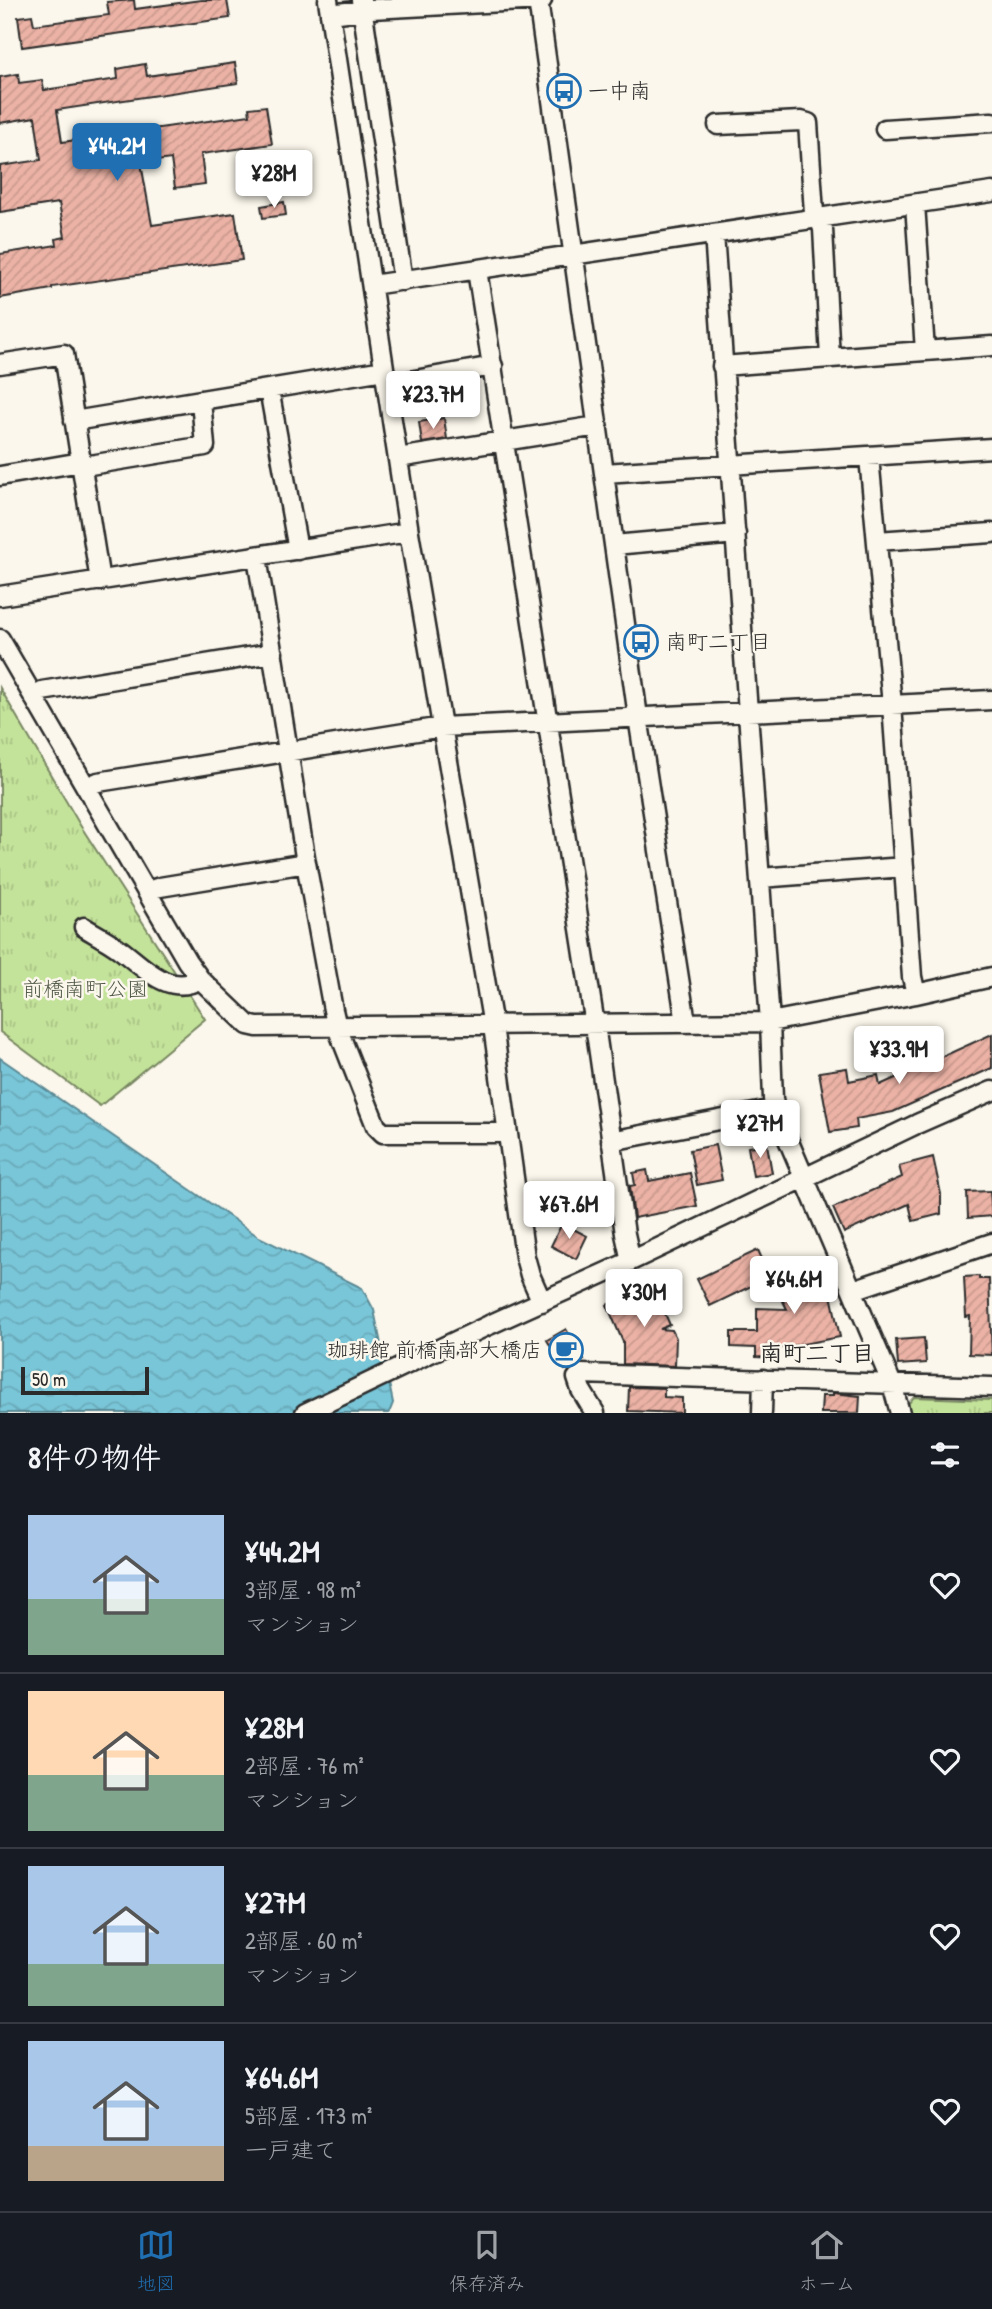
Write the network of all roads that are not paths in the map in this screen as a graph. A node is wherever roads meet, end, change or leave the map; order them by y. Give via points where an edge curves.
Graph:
1 (539, 0) edge
2 (362, 5) edge
3 (329, 7) edge
4 (992, 122) edge
5 (718, 125) dead end
6 (885, 129) dead end
7 (992, 192) edge
8 (915, 204) junction
9 (819, 218) junction
10 (714, 234) junction
11 (573, 255) junction
12 (477, 270) junction
13 (403, 281) junction
14 (372, 285) junction
15 (992, 346) edge
16 (925, 351) junction
17 (831, 358) junction
18 (0, 363) edge
19 (492, 366) junction
20 (722, 366) junction
21 (385, 377) junction
22 (269, 389) junction
23 (201, 400) junction
24 (74, 421) junction
25 (597, 426) junction
26 (505, 442) junction
27 (992, 448) edge
28 (869, 457) junction
29 (398, 458) junction
30 (81, 462) junction
31 (731, 465) junction
32 (604, 473) junction
33 (0, 476) edge
34 (409, 533) junction
35 (992, 533) edge
36 (736, 534) junction
37 (877, 541) junction
38 (614, 545) junction
39 (298, 551) junction
40 (257, 557) junction
41 (100, 581) junction
42 (0, 596) edge
43 (0, 639) edge
44 (273, 653) junction
45 (34, 698) junction
46 (992, 700) edge
47 (892, 705) junction
48 (749, 712) junction
49 (638, 717) junction
50 (547, 722) junction
51 (442, 727) junction
52 (288, 751) junction
53 (86, 787) junction
54 (306, 863) junction
55 (904, 867) junction
56 (760, 878) junction
57 (147, 891) junction
58 (84, 927) dead end
59 (992, 977) edge
60 (200, 979) junction
61 (916, 994) junction
62 (770, 1022) junction
63 (686, 1023) junction
64 (595, 1025) junction
65 (492, 1026) junction
66 (337, 1027) junction
67 (992, 1091) edge
68 (775, 1109) junction
69 (506, 1133) junction
70 (611, 1140) junction
71 (806, 1177) junction
72 (992, 1243) edge
73 (631, 1261) junction
74 (853, 1290) junction
75 (542, 1302) junction
76 (763, 1379) junction
77 (892, 1384) junction
78 (992, 1387) edge
79 (305, 1413) edge
80 (595, 1413) edge
81 (762, 1413) edge
82 (900, 1413) edge

1 - 2 street
1 - 11 street
2 - 3 street
2 - 13 street
3 - 14 street
4 - 6 street
5 - 9 street via 808,123 814,213
7 - 8 street
8 - 9 street
8 - 16 street
9 - 10 street
9 - 17 street
10 - 11 street
10 - 20 street
11 - 12 street
11 - 25 street
12 - 13 street
12 - 19 street
13 - 14 street
14 - 21 street
15 - 16 street
16 - 17 street
17 - 20 street
18 - 24 street via 64,354
19 - 21 street
19 - 26 street
20 - 31 street
21 - 22 street
21 - 29 street
22 - 23 street
22 - 39 street
23 - 24 street
23 - 30 street via 205,446 90,466
24 - 30 street
25 - 26 street
25 - 32 street
26 - 29 street
26 - 50 street
27 - 28 street
28 - 31 street
28 - 37 street
29 - 34 street
30 - 33 street
30 - 41 street
31 - 32 street
31 - 36 street
32 - 38 street
34 - 39 street
34 - 51 street
35 - 37 street
36 - 38 street
36 - 48 street
37 - 47 street
38 - 49 street
39 - 40 street
40 - 41 street
40 - 44 street
41 - 42 street
43 - 45 street
44 - 45 street via 42,691
44 - 52 street
45 - 53 street
46 - 47 street
47 - 48 street
47 - 55 street
48 - 49 street
48 - 56 street
49 - 50 street
49 - 63 street
50 - 51 street
50 - 64 street
51 - 52 street
51 - 65 street
52 - 53 street
52 - 54 street
53 - 57 street
54 - 57 street
54 - 66 street
55 - 56 street
55 - 61 street
56 - 62 street
57 - 60 street
58 - 60 street via 155,978 177,984
59 - 61 street
60 - 66 street via 248,1025
61 - 62 street
62 - 63 street
62 - 68 street
63 - 64 street
64 - 65 street
64 - 70 street
65 - 66 street
65 - 69 street
66 - 69 street via 379,1132
67 - 71 street
68 - 70 street
68 - 71 street
69 - 75 street via 525,1257
70 - 73 street
71 - 73 street
71 - 74 street
72 - 74 street
73 - 75 street
74 - 77 street
75 - 79 street
76 - 77 street
76 - 80 street via 581,1374 579,1385
76 - 81 street
77 - 78 street
77 - 82 street

